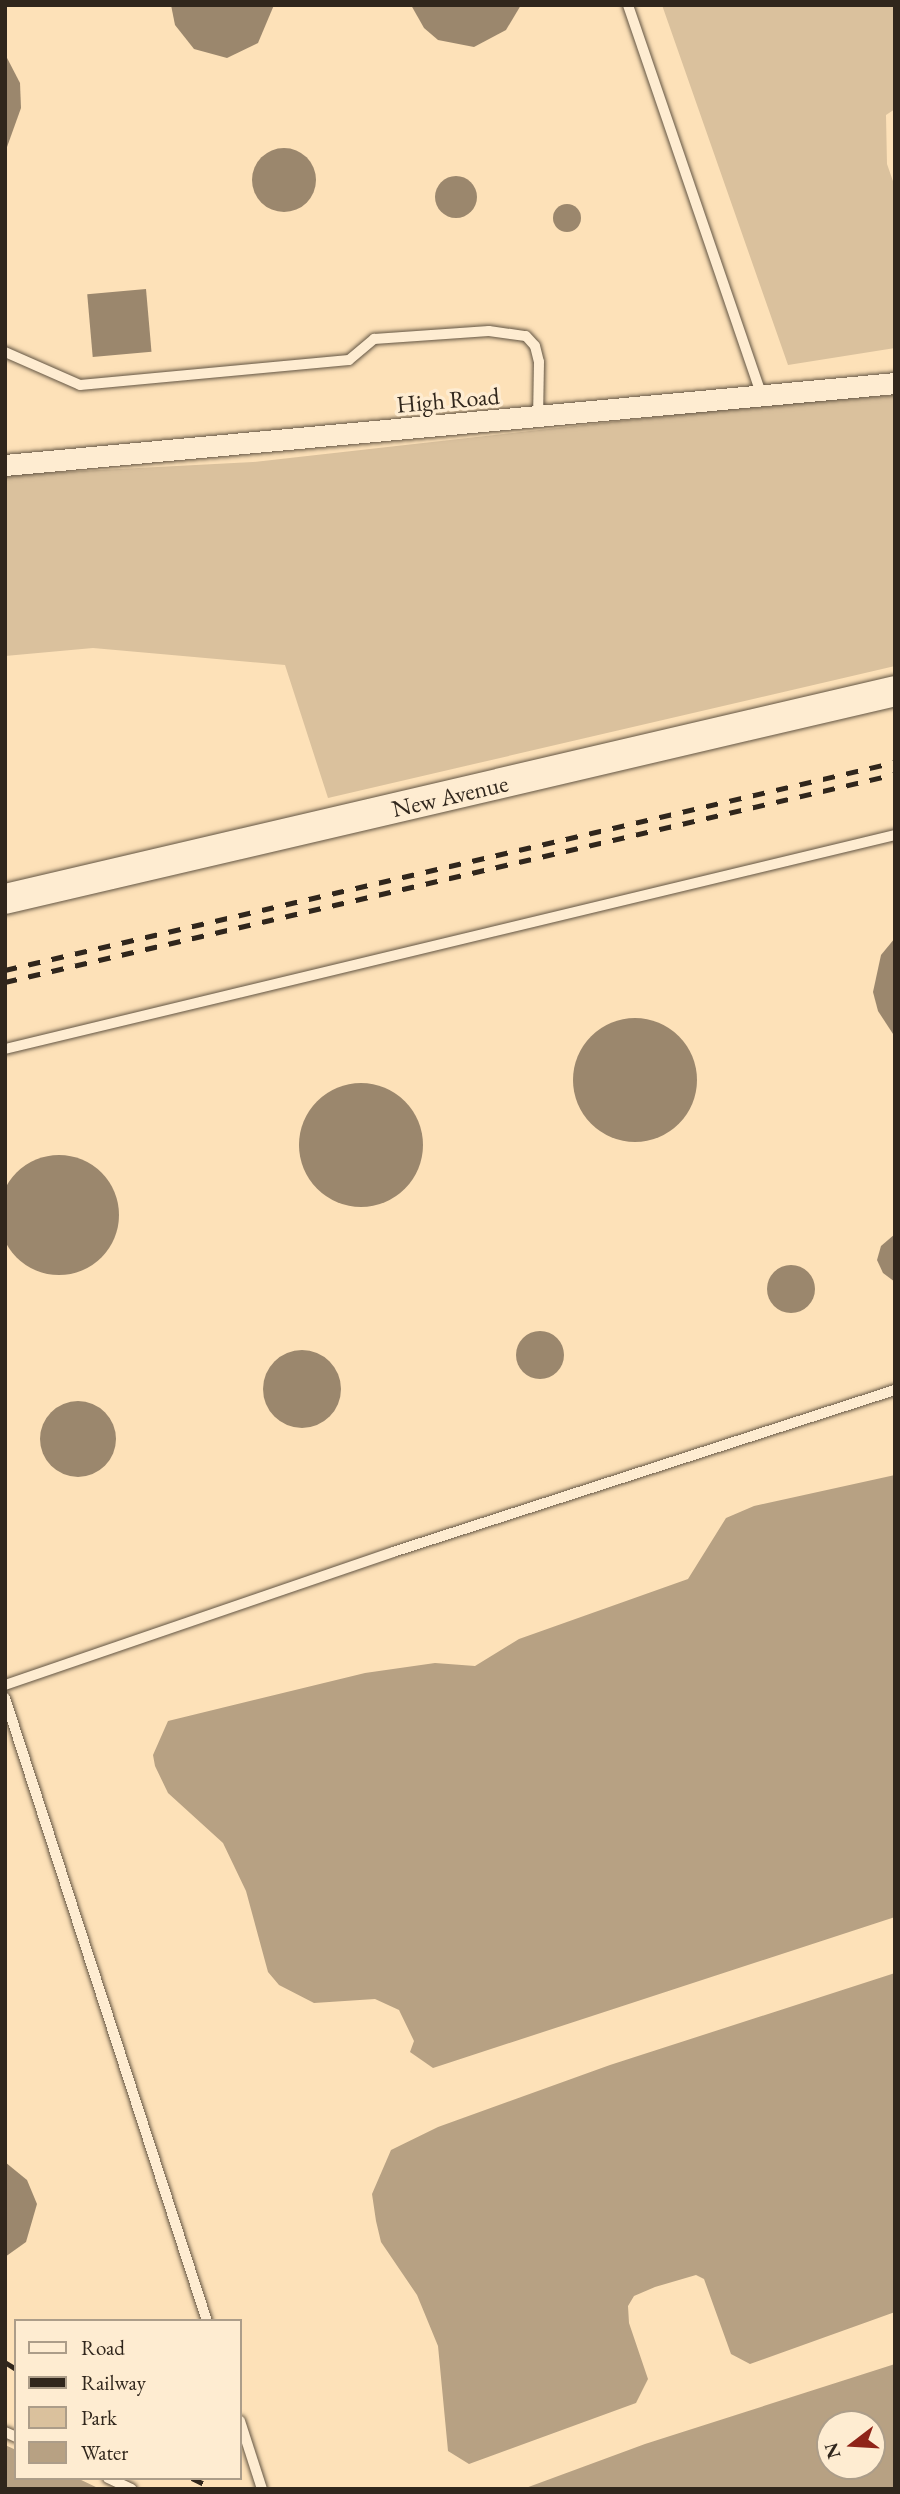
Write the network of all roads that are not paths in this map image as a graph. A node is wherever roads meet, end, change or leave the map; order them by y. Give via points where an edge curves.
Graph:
1 (628, 5) edge
2 (5, 352) edge
3 (895, 383) edge
4 (763, 398) junction
5 (538, 418) junction
6 (5, 465) edge
7 (895, 691) edge
8 (895, 835) edge
9 (5, 899) edge
10 (5, 1049) edge
11 (895, 1390) edge
12 (5, 1685) edge
13 (5, 1698) edge
14 (206, 2319) edge
15 (242, 2427) edge
16 (112, 2480) edge
17 (132, 2489) edge
18 (262, 2489) edge

1 - 4 lane
2 - 5 lane via 80,386 349,360 374,339 489,331 526,336 535,346 540,362
3 - 4 street, High Road
4 - 5 street, High Road
5 - 6 street, High Road
7 - 9 main road, New Avenue
8 - 10 lane
11 - 12 lane via 393,1552
13 - 14 lane
15 - 18 lane
16 - 17 lane

